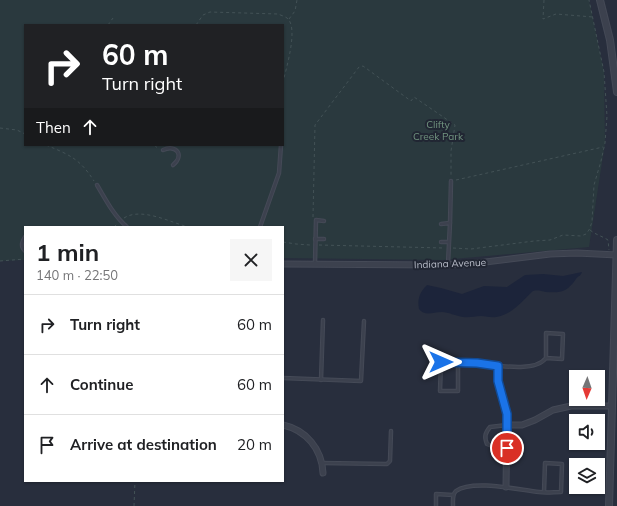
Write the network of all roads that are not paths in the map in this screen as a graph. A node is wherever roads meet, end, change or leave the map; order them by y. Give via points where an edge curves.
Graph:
1 (600, 0) edge
2 (616, 84) edge
3 (617, 92) edge
4 (282, 146) edge
5 (163, 150) dead end
6 (173, 165) dead end
7 (451, 181) road end
8 (97, 185) road end
9 (324, 221) dead end
10 (450, 223) junction
11 (441, 224) dead end
12 (126, 226) edge
13 (260, 226) edge
14 (24, 239) edge
15 (315, 239) junction
16 (324, 239) dead end
17 (617, 240) edge
18 (440, 242) dead end
19 (448, 242) junction
20 (24, 250) edge
21 (617, 255) edge
22 (284, 264) edge
23 (315, 264) junction
24 (448, 265) junction
25 (323, 320) dead end
26 (364, 321) dead end
27 (546, 358) junction
28 (458, 362) junction
29 (498, 366) junction
30 (284, 378) edge
31 (321, 380) junction
32 (614, 385) edge
33 (611, 406) junction
34 (284, 425) edge
35 (507, 425) junction
36 (391, 431) dead end
37 (507, 448) junction
38 (322, 464) junction
39 (323, 473) dead end
40 (506, 487) junction
41 (544, 492) junction
42 (453, 495) junction
43 (436, 506) edge
44 (453, 506) edge
45 (609, 506) edge

1 - 2 street via 610,40
2 - 3 street
4 - 13 lane via 278,173
5 - 6 lane via 174,148 178,151 178,161
7 - 10 lane
8 - 12 lane
9 - 15 lane via 316,220
10 - 11 lane
10 - 19 lane
14 - 20 lane
15 - 16 lane
15 - 23 lane
17 - 21 street
18 - 19 lane
19 - 24 lane
21 - 24 street, Indiana Avenue via 578,253
21 - 32 street
22 - 23 street, Indiana Avenue
23 - 24 street, Indiana Avenue
25 - 31 lane
26 - 31 lane via 361,381
27 - 27 lane via 546,333 563,334 562,359
27 - 29 lane via 543,362 530,366
28 - 28 lane via 441,362 440,391 458,391
28 - 29 lane
29 - 35 street via 498,381 507,414
30 - 31 lane
32 - 33 street
33 - 35 street via 571,406 552,410 522,425
33 - 45 street
34 - 38 street via 298,430 311,441
35 - 37 street
35 - 37 lane via 490,427 485,432 487,444
36 - 38 lane via 390,461 387,464
37 - 40 street
38 - 39 street
40 - 41 lane
40 - 42 lane via 467,486
41 - 41 lane via 545,463 562,464 561,492
42 - 43 lane via 436,494
42 - 44 lane

